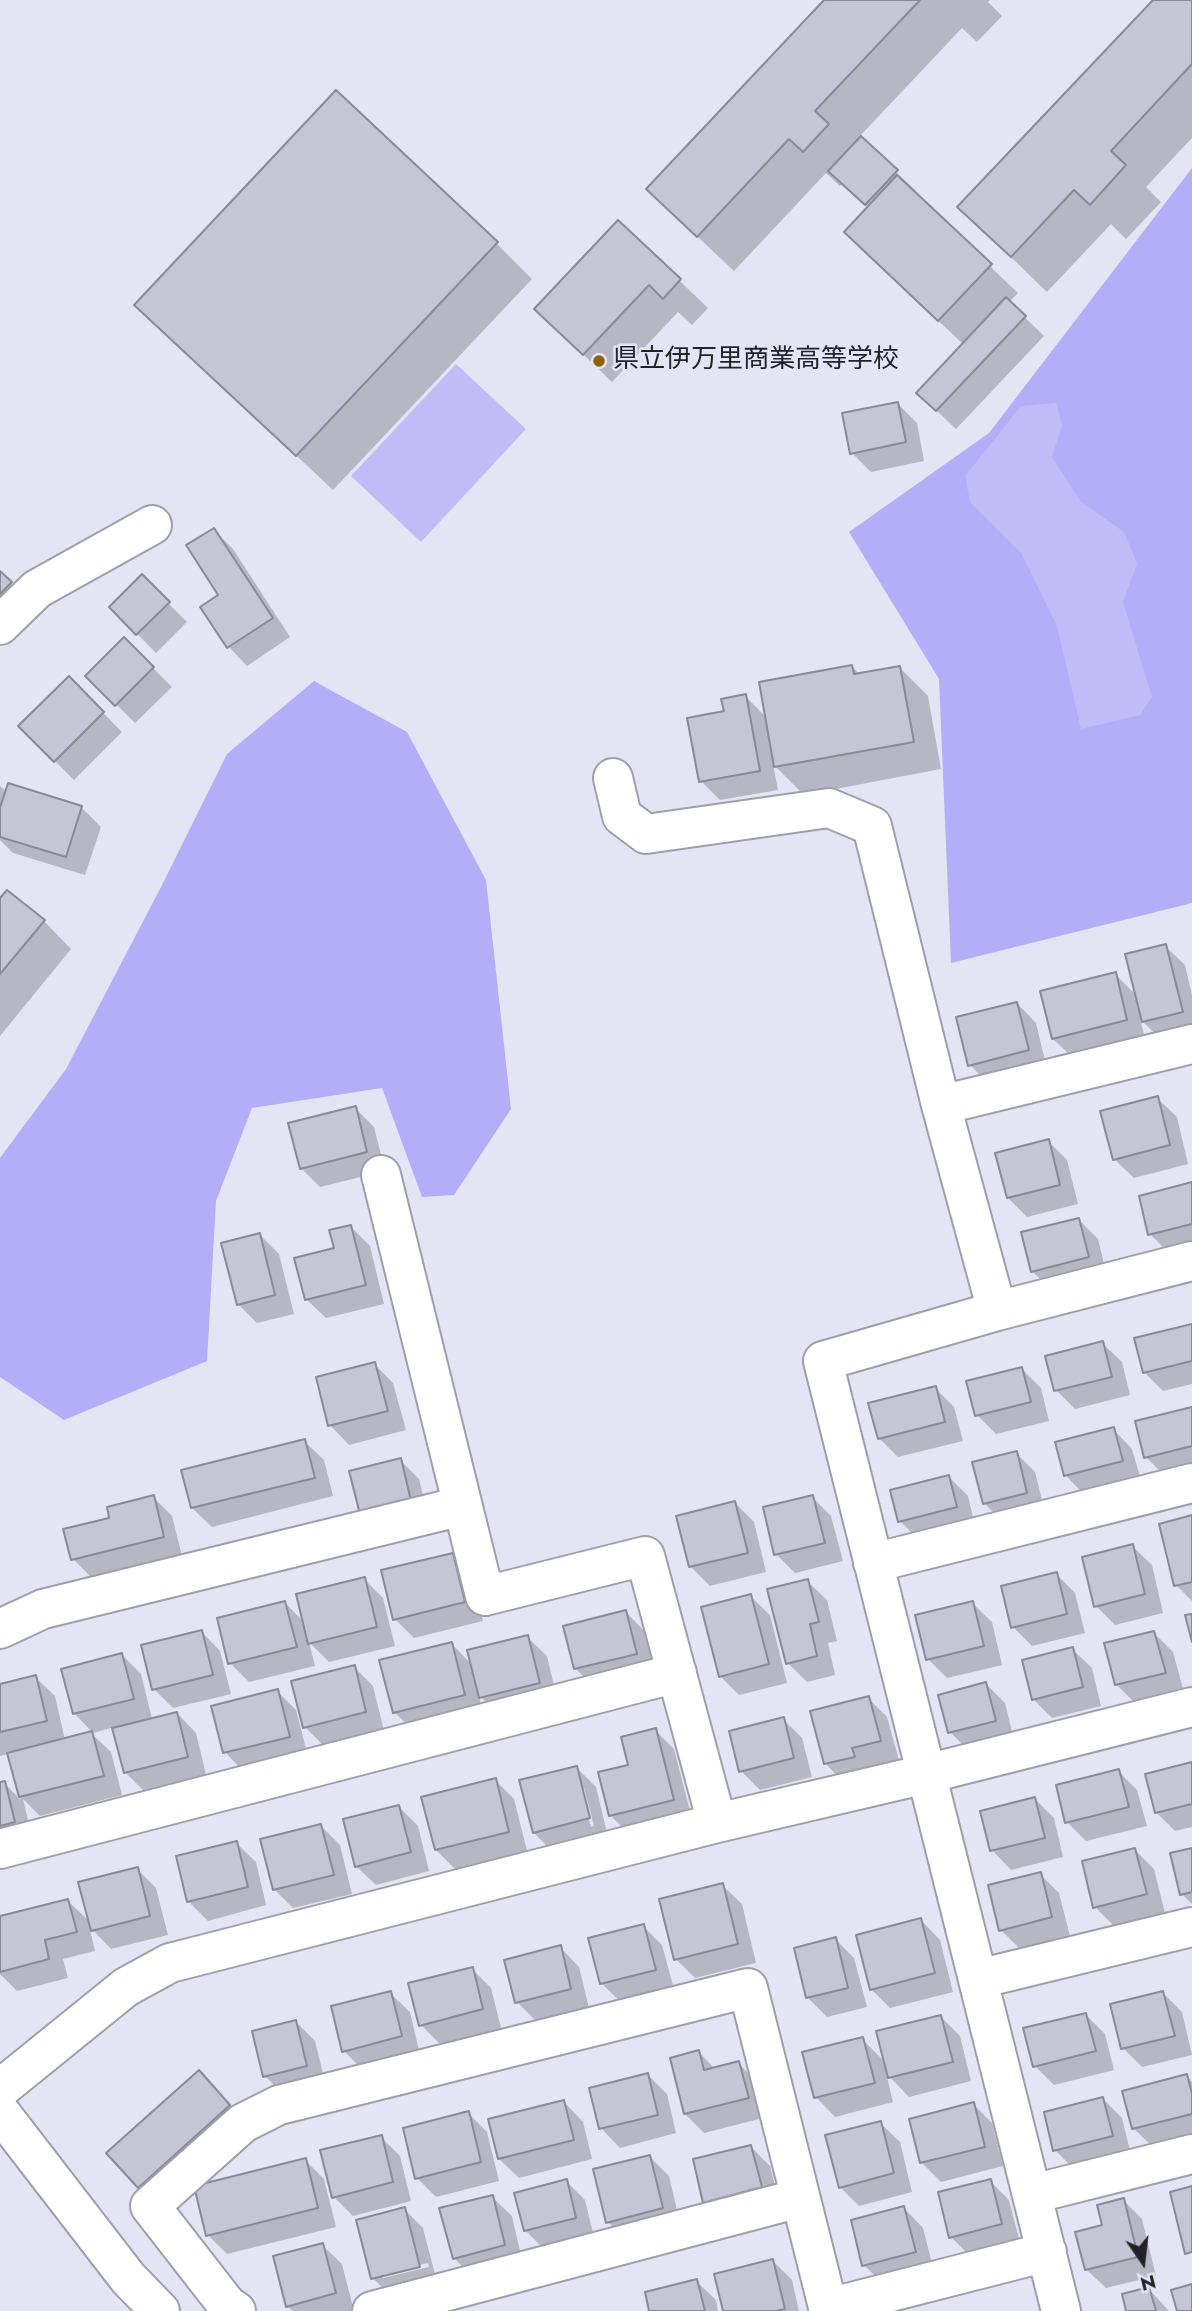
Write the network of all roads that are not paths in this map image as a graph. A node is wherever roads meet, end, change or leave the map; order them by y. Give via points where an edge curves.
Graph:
1 (152, 525) dead end
2 (0, 625) edge
3 (613, 778) dead end
4 (1192, 1044) edge
5 (941, 1105) junction
6 (381, 1175) dead end
7 (1192, 1261) edge
8 (997, 1311) junction
9 (1192, 1483) edge
10 (462, 1506) junction
11 (873, 1563) junction
12 (0, 1629) edge
13 (677, 1673) junction
14 (1192, 1707) edge
15 (926, 1774) junction
16 (717, 1823) junction
17 (0, 1849) edge
18 (1192, 1927) edge
19 (978, 1979) junction
20 (0, 2090) edge
21 (0, 2112) edge
22 (1192, 2154) edge
23 (1032, 2194) junction
24 (800, 2198) junction
25 (1046, 2252) junction
26 (828, 2309) edge
27 (160, 2311) edge
28 (236, 2311) edge
29 (372, 2311) edge
30 (1061, 2311) edge

1 - 2 street via 37,589
3 - 5 street via 622,816 646,834 830,808 872,826
4 - 5 street
5 - 8 street
6 - 10 street
7 - 8 street
8 - 11 street via 823,1361
9 - 11 street
10 - 12 street via 43,1609
10 - 13 street via 485,1596 645,1556
11 - 15 street
13 - 16 street
13 - 17 street
14 - 15 street
15 - 16 street
15 - 19 street
16 - 20 street via 170,1963 126,1987
18 - 19 street
19 - 23 street
21 - 27 street via 128,2278
22 - 23 street
23 - 25 street
24 - 26 street
24 - 28 street via 748,1988 279,2105 243,2123 150,2206
24 - 29 street
25 - 26 street
25 - 30 street

